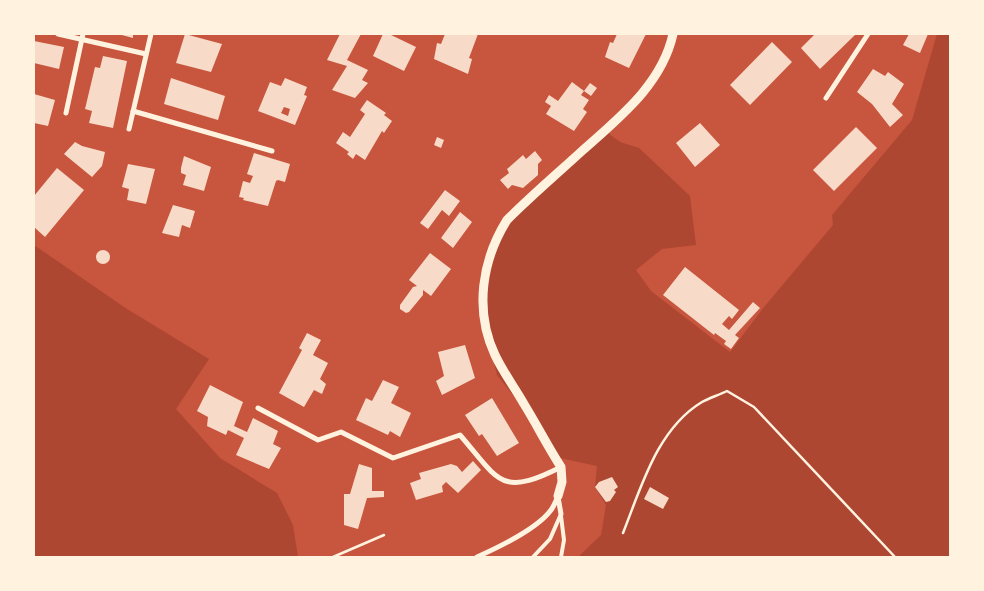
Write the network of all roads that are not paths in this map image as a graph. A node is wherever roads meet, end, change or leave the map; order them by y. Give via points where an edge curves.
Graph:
1 (58, 34) edge
2 (150, 34) edge
3 (673, 34) edge
4 (868, 34) edge
5 (83, 37) edge
6 (146, 54) junction
7 (826, 98) dead end
8 (133, 111) junction
9 (66, 113) dead end
10 (129, 129) dead end
11 (272, 151) dead end
12 (258, 408) dead end
13 (561, 467) junction
14 (558, 496) junction
15 (561, 514) junction
16 (477, 557) edge
17 (532, 557) edge
18 (561, 557) edge

1 - 5 street
2 - 6 street
3 - 13 street via 661,68 631,106 507,220 489,259 482,305 495,354
4 - 7 street
5 - 6 street
5 - 9 street
6 - 8 street
8 - 10 street
8 - 11 street
12 - 13 street via 318,440 341,432 393,458 460,435 498,478 507,483 516,484
13 - 14 street
14 - 15 street
14 - 16 street via 551,511 530,528
15 - 17 lane via 550,539
15 - 18 lane via 564,534

